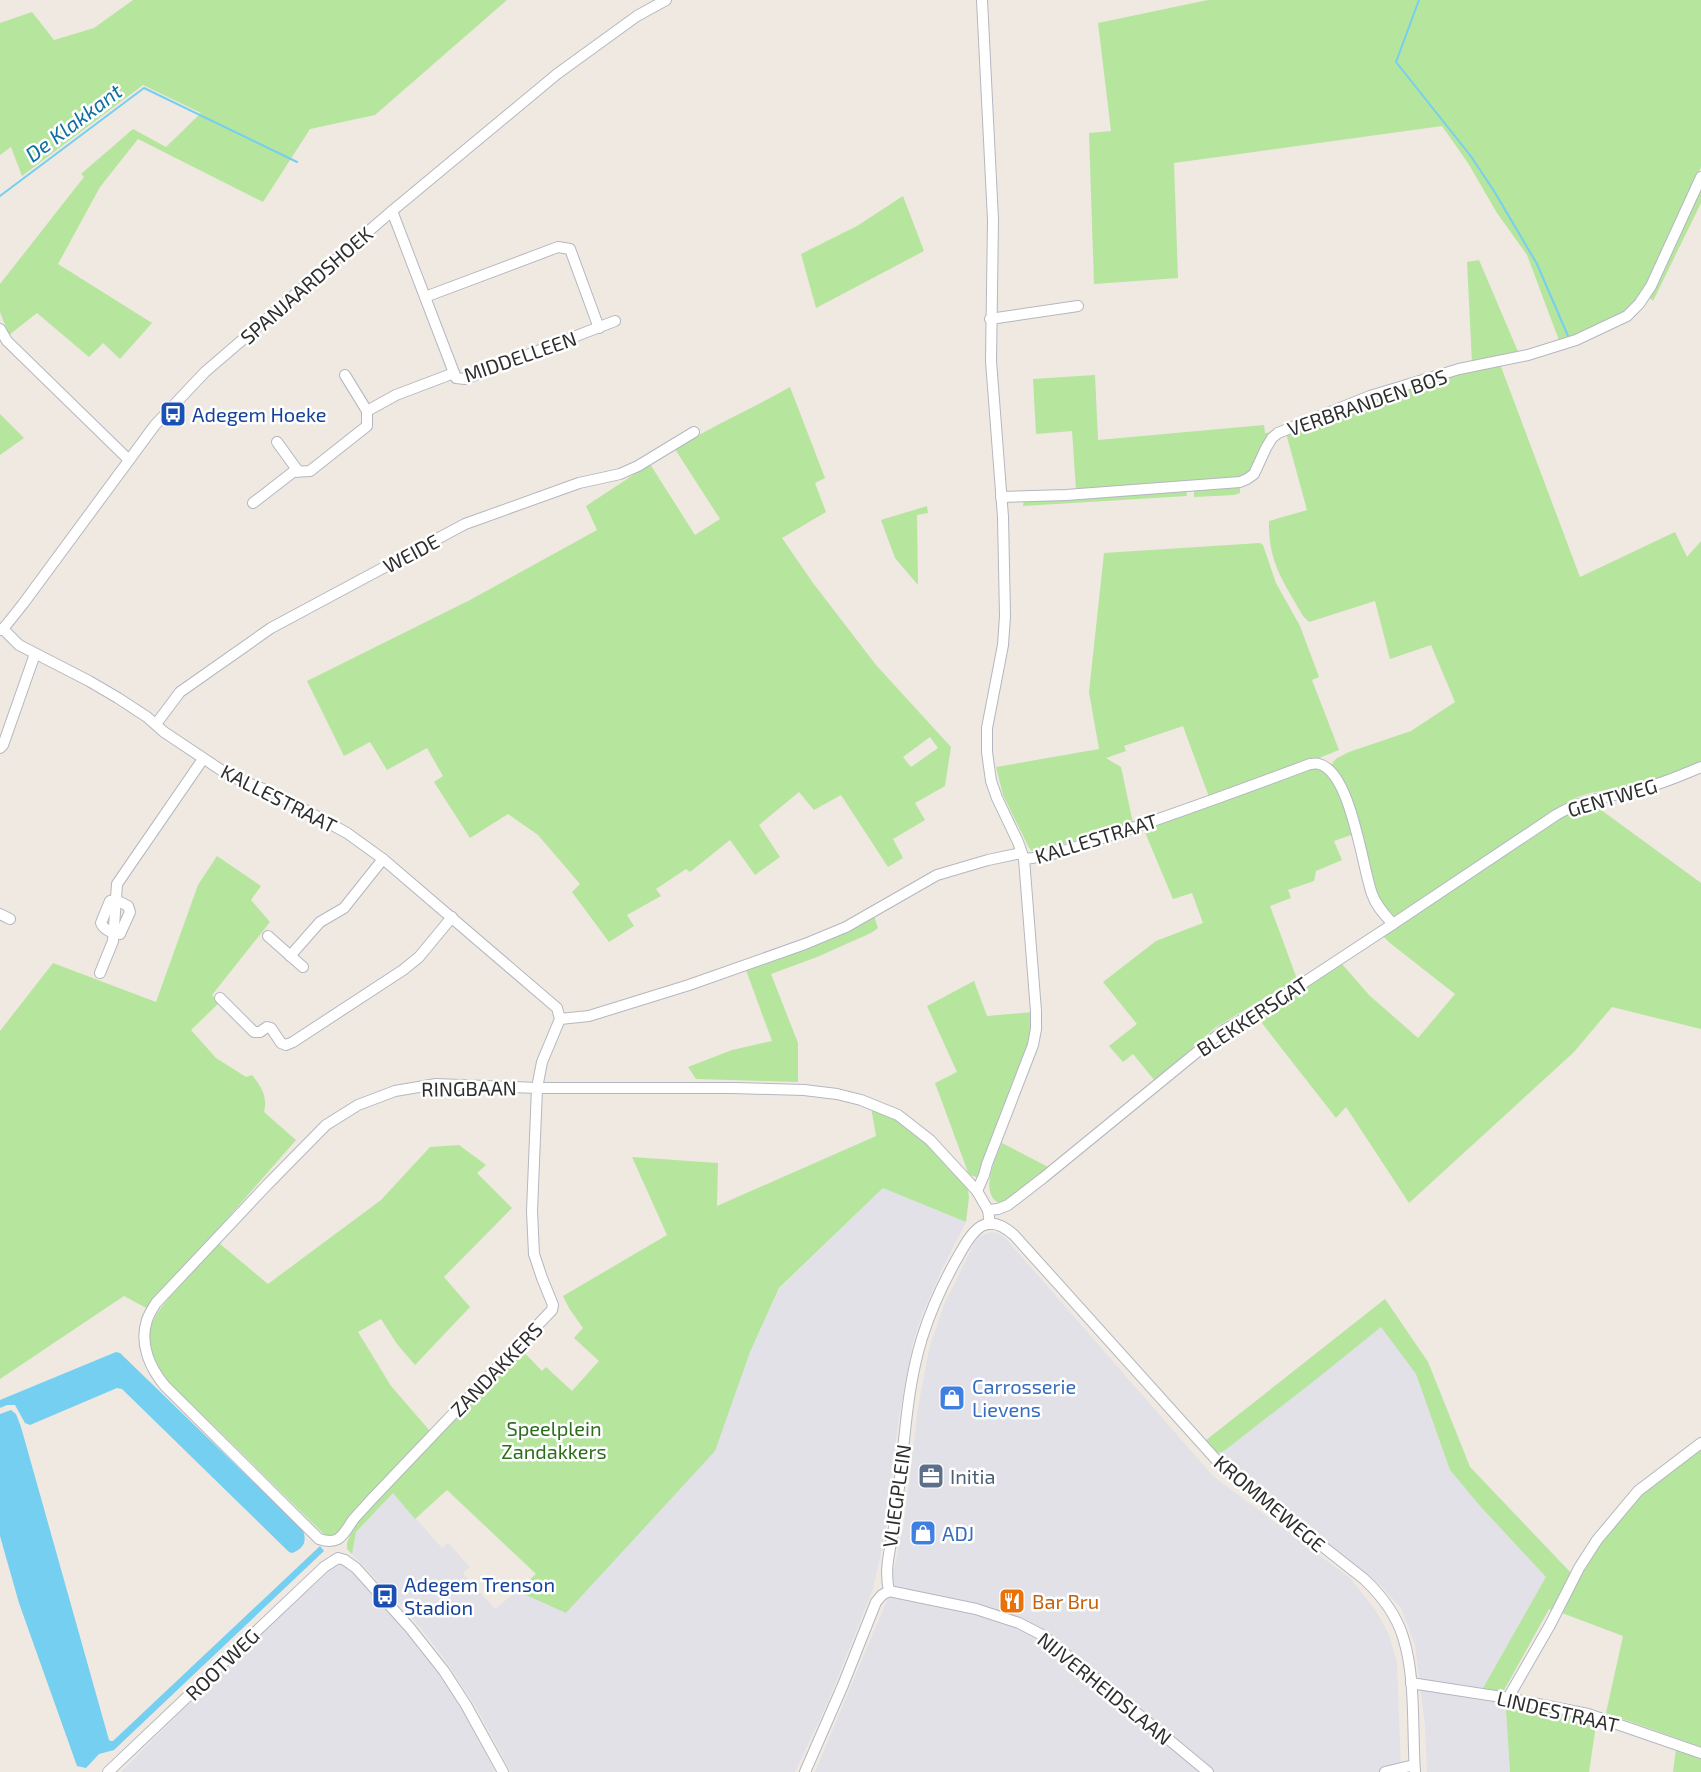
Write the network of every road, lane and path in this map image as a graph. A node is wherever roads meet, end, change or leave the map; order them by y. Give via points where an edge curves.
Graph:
1 (666, 0) edge
2 (981, 0) edge
3 (1701, 177) edge
4 (392, 210) junction
5 (425, 297) junction
6 (1078, 306) dead end
7 (990, 318) junction
8 (615, 321) dead end
9 (599, 328) junction
10 (0, 329) edge
11 (454, 373) junction
12 (345, 375) dead end
13 (367, 411) junction
14 (694, 432) dead end
15 (277, 442) dead end
16 (129, 460) junction
17 (298, 471) junction
18 (1001, 497) junction
19 (254, 503) dead end
20 (2, 629) edge
21 (34, 654) junction
22 (156, 724) junction
23 (0, 748) edge
24 (203, 759) junction
25 (1701, 767) edge
26 (1498, 855) joint
27 (1023, 856) junction
28 (383, 859) junction
29 (0, 914) edge
30 (452, 917) junction
31 (10, 920) dead end
32 (1393, 924) junction
33 (268, 936) dead end
34 (290, 956) junction
35 (303, 967) dead end
36 (100, 973) dead end
37 (220, 998) dead end
38 (560, 1019) junction
39 (537, 1088) junction
40 (977, 1191) junction
41 (988, 1210) junction
42 (990, 1224) junction
43 (1701, 1443) edge
44 (335, 1541) joint
45 (889, 1591) junction
46 (1411, 1683) junction
47 (1508, 1698) junction
48 (1701, 1753) edge
49 (1414, 1768) edge
50 (108, 1772) edge
51 (503, 1772) edge
52 (805, 1772) edge
53 (1208, 1772) edge
54 (1385, 1772) edge

1 - 4 street, SPANJAARDSHOEK via 565,67
2 - 7 street via 993,220
3 - 18 street, VERBRANDEN BOS via 1645,296 1628,316 1584,337 1370,396 1285,430 1272,438 1254,474 1240,482
4 - 5 street, MIDDELLEEN
4 - 16 street, SPANJAARDSHOEK via 205,372
5 - 9 street, MIDDELLEEN via 558,247 570,249
5 - 11 street, MIDDELLEEN
6 - 7 street
7 - 18 street
8 - 9 street, MIDDELLEEN
9 - 11 street, MIDDELLEEN via 465,379 456,378
10 - 16 street via 7,341
11 - 13 street via 396,395
12 - 13 street
13 - 17 street via 367,426 310,471
14 - 22 street, WEIDE via 620,474 579,483 465,524 281,623 180,693
15 - 17 street
16 - 20 street, SPANJAARDSHOEK
17 - 19 street
18 - 27 street via 1005,616 987,728 987,752 991,781
20 - 21 street, KALLESTRAAT
21 - 22 street, KALLESTRAAT via 89,681
21 - 23 street
22 - 24 street, KALLESTRAAT
24 - 28 street, KALLESTRAAT via 347,833
24 - 36 street via 117,884 113,941
25 - 26 street, GENTWEG via 1643,789 1580,802
26 - 32 street, BLEKKERSGAT
27 - 32 street, KALLESTRAAT via 1038,857 1091,841 1319,764 1328,769 1346,795 1372,896
27 - 38 street, KALLESTRAAT via 988,860 937,875 846,927 689,985 589,1016
27 - 40 street, KALLESTRAAT via 1036,1029
28 - 30 street, KALLESTRAAT
28 - 34 street via 344,908 320,922
29 - 31 street
30 - 37 street via 403,970 286,1045 271,1028 254,1032
30 - 38 street, KALLESTRAAT via 557,1008
32 - 41 street, BLEKKERSGAT via 1224,1030 1034,1185 1003,1208
33 - 34 street
34 - 35 street
38 - 39 street via 542,1062
39 - 40 street, RINGBAAN via 733,1088 837,1094 898,1115 930,1140
39 - 44 street, ZANDAKKERS via 532,1230 534,1254 552,1310
39 - 44 street, RINGBAAN via 436,1084 395,1091 358,1105 326,1125 156,1303 147,1319 147,1358 156,1376 319,1539
40 - 41 street, RINGBAAN
41 - 42 street, RINGBAAN
42 - 45 street, VLIEGPLEIN via 973,1232 964,1247 937,1297 921,1340 886,1569
42 - 46 street, KROMMEWEGE via 1005,1227 1014,1235 1220,1464 1377,1591 1403,1636
43 - 47 street via 1638,1491 1597,1540
45 - 52 street via 876,1602
45 - 53 street, NIJVERHEIDSLAAN via 976,1610 1019,1623 1044,1636
46 - 47 street, LINDESTRAAT
46 - 49 street, KROMMEWEGE
47 - 48 street, LINDESTRAAT via 1595,1716
49 - 54 street
50 - 51 street, ROOTWEG via 338,1558 356,1568 431,1653 462,1698

